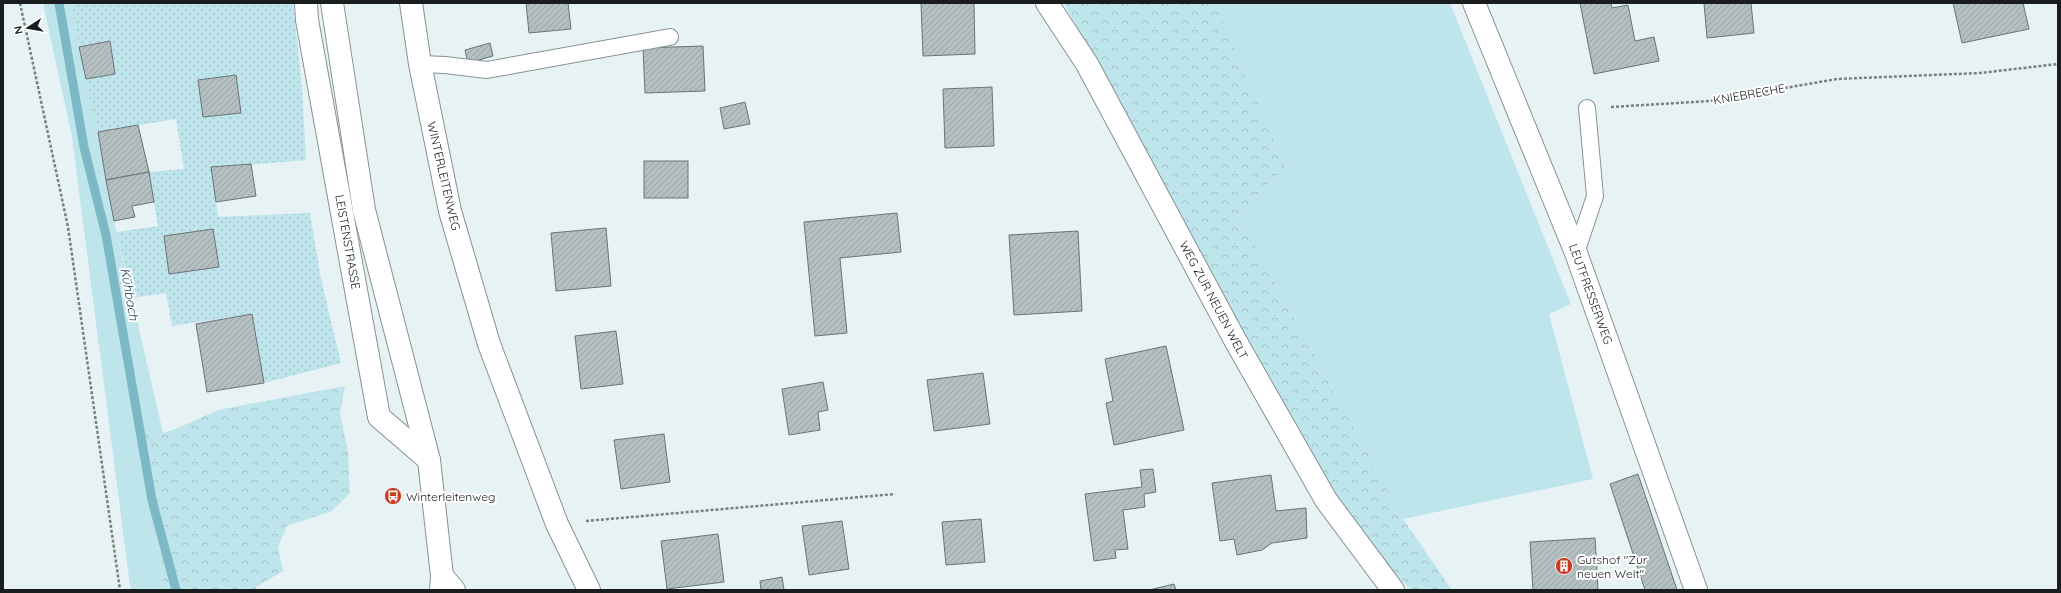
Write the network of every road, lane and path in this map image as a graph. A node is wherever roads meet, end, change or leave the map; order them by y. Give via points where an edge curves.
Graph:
1 (20, 3) edge
2 (306, 3) edge
3 (332, 3) edge
4 (411, 3) edge
5 (1047, 3) edge
6 (1474, 3) edge
7 (670, 37) dead end
8 (420, 64) junction
9 (2058, 64) edge
10 (1587, 108) joint
11 (1576, 253) junction
12 (429, 460) junction
13 (895, 494) dead end
14 (557, 524) junction
15 (446, 586) edge
16 (120, 590) edge
17 (589, 590) edge
18 (1393, 590) edge
19 (1696, 590) edge

1 - 16 path via 68,227
2 - 12 street, LEISTENSTRASSE via 379,417
3 - 12 street, LEISTENSTRASSE via 364,210
4 - 8 street, WINTERLEITENWEG
5 - 18 street, WEG ZUR NEUEN WELT via 1087,64 1235,340 1326,500
6 - 11 street, LEUTFRESSERWEG
7 - 8 lane via 487,70
8 - 14 street, WINTERLEITENWEG via 450,211 489,344
9 - 10 path, KNIEBRECHE via 1980,73 1837,79 1710,101
10 - 11 lane via 1595,196
11 - 19 street, LEUTFRESSERWEG
12 - 15 street, LEISTENSTRASSE
13 - 14 path
14 - 17 street, WINTERLEITENWEG

